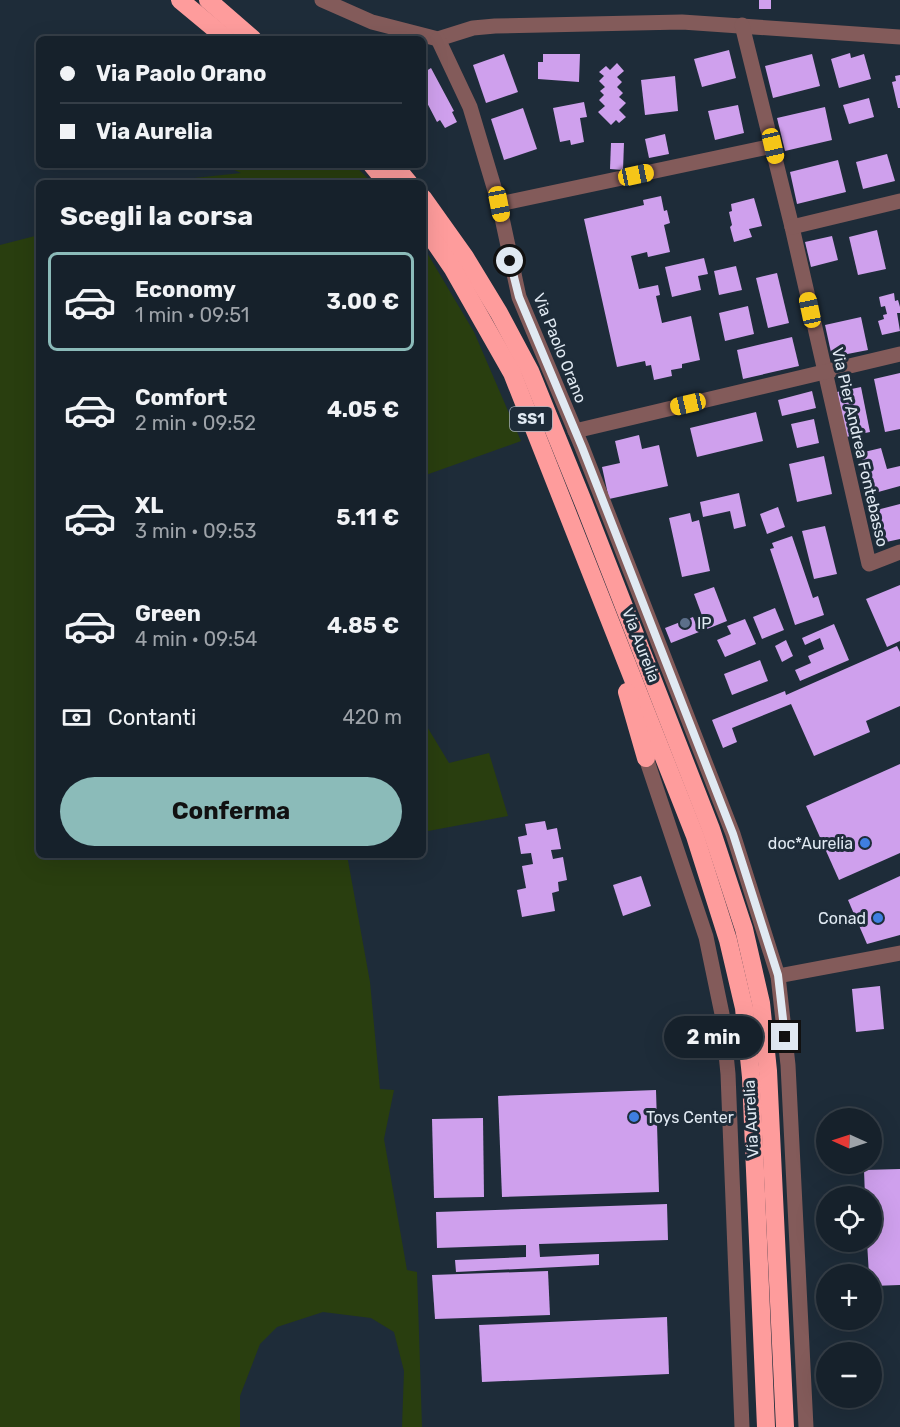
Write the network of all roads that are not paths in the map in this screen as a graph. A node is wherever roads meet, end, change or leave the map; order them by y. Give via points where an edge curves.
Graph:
1 (180, 0) edge
2 (208, 0) edge
3 (322, 0) edge
4 (742, 25) junction
5 (223, 36) edge
6 (250, 36) edge
7 (900, 37) edge
8 (438, 39) junction
9 (773, 146) junction
10 (374, 168) edge
11 (396, 168) edge
12 (384, 180) edge
13 (406, 180) edge
14 (900, 201) edge
15 (426, 202) edge
16 (499, 204) junction
17 (792, 227) junction
18 (426, 229) edge
19 (900, 354) edge
20 (824, 372) junction
21 (575, 431) junction
22 (900, 552) edge
23 (612, 626) junction
24 (646, 758) joint
25 (900, 953) edge
26 (778, 975) junction
27 (742, 1427) edge
28 (766, 1427) edge
29 (785, 1427) edge
30 (806, 1427) edge

1 - 5 highway
2 - 6 highway
3 - 8 street via 372,22
4 - 7 street
4 - 8 street via 667,22 495,26
4 - 9 street, Via Pier Andrea Fontebasso
8 - 16 street, Via Paolo Orano via 470,107
9 - 16 street
9 - 17 street, Via Pier Andrea Fontebasso
10 - 12 highway
11 - 13 highway
14 - 17 street
15 - 29 highway, Via Aurelia / SS1 via 465,257 530,371 711,829 744,929 761,1003 768,1071
16 - 21 street, Via Paolo Orano via 519,297
17 - 20 street, Via Pier Andrea Fontebasso
18 - 23 highway, Via Aurelia / SS1 via 512,373
19 - 20 street
20 - 21 street
20 - 22 street, Via Pier Andrea Fontebasso via 869,564
21 - 26 street, Via Aurelia via 733,834
23 - 24 highway
23 - 28 highway, Via Aurelia / SS1 via 695,836 728,940 744,1008 752,1089
24 - 27 street, Via Aurelia via 706,937 722,1014 729,1074
25 - 26 street
26 - 30 street, Via Aurelia via 788,1065

